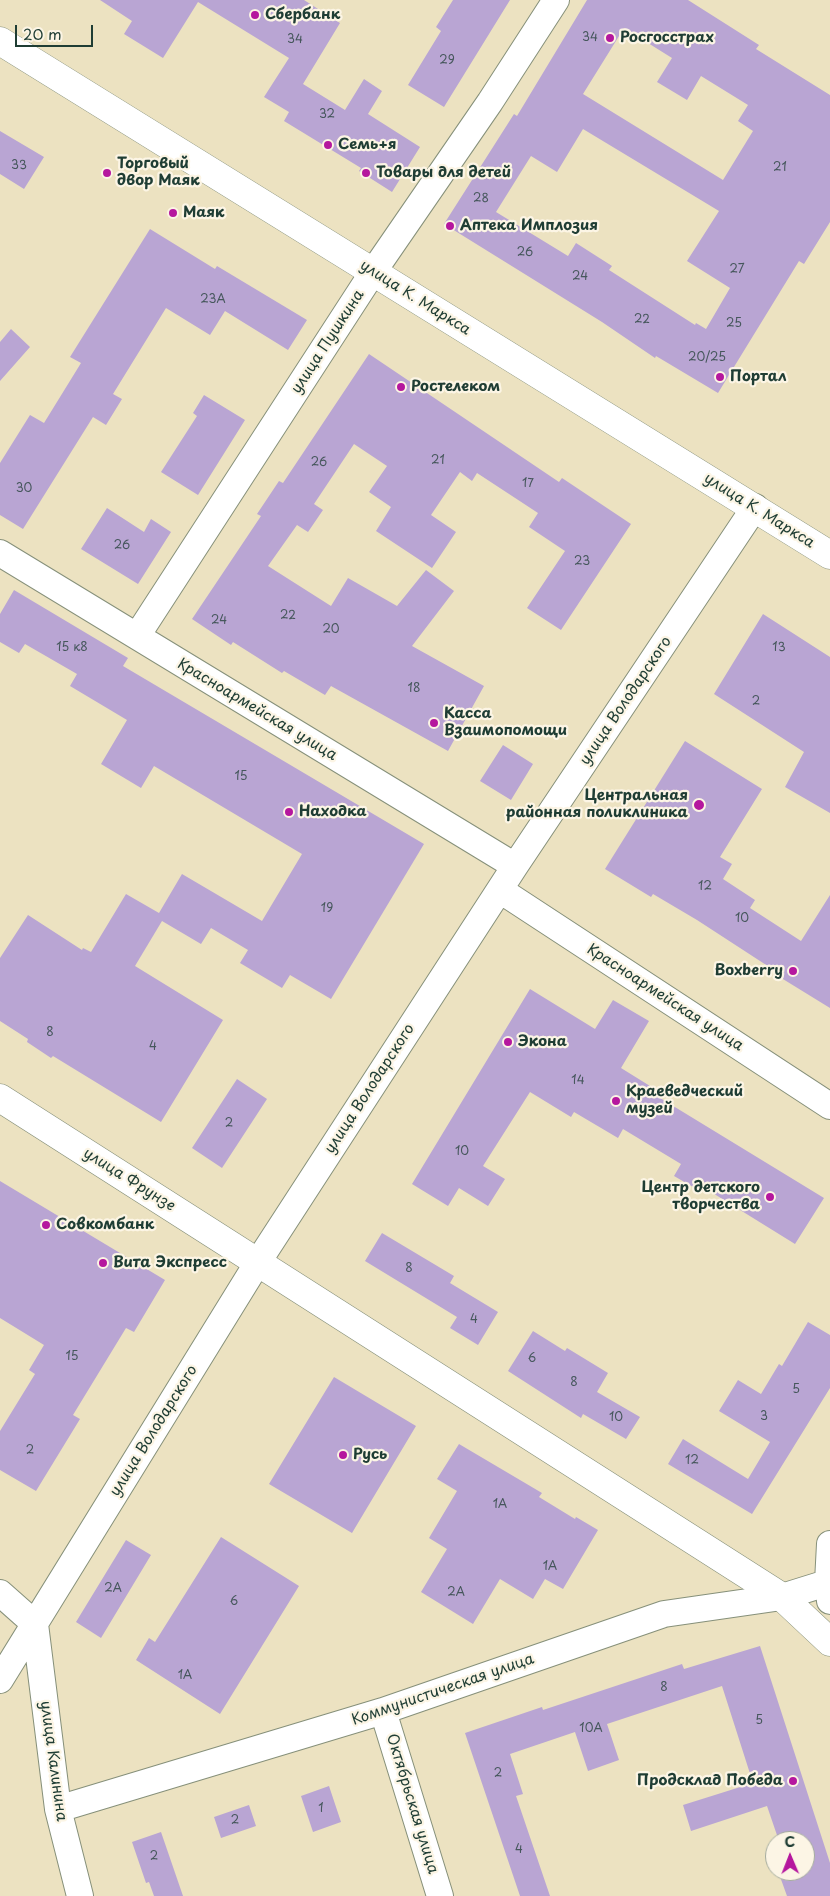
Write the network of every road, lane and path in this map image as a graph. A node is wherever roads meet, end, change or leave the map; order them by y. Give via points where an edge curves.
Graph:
1 (556, 0) edge
2 (0, 41) edge
3 (373, 272) junction
4 (755, 508) junction
5 (0, 553) edge
6 (830, 555) edge
7 (137, 636) junction
8 (515, 866) junction
9 (500, 890) junction
10 (0, 1098) edge
11 (830, 1106) edge
12 (258, 1262) junction
13 (830, 1544) edge
14 (829, 1588) edge
15 (0, 1593) edge
16 (782, 1597) junction
17 (35, 1624) junction
18 (830, 1642) edge
19 (0, 1680) edge
20 (383, 1711) junction
21 (58, 1809) junction
22 (80, 1896) edge
23 (440, 1896) edge

1 - 3 street, улица Пушкина
2 - 3 street, улица К. Маркса
3 - 4 street, улица К. Маркса
3 - 7 street, улица Пушкина
4 - 6 street, улица К. Маркса
4 - 8 street, улица Володарского
5 - 7 street, Красноармейская улица
7 - 8 street, Красноармейская улица
8 - 9 street, улица Володарского
9 - 11 street, Красноармейская улица
9 - 12 street, улица Володарского
10 - 12 street, улица Фрунзе
12 - 16 street, улица Фрунзе
12 - 17 street, улица Володарского
13 - 14 street
14 - 16 street, Коммунистическая улица
15 - 17 street
16 - 18 street, улица Фрунзе
16 - 20 street, Коммунистическая улица via 664,1614
17 - 19 street, улица Володарского
17 - 21 street, улица Калинина
20 - 21 street, Коммунистическая улица
20 - 23 street, Октябрьская улица
21 - 22 street, улица Калинина

